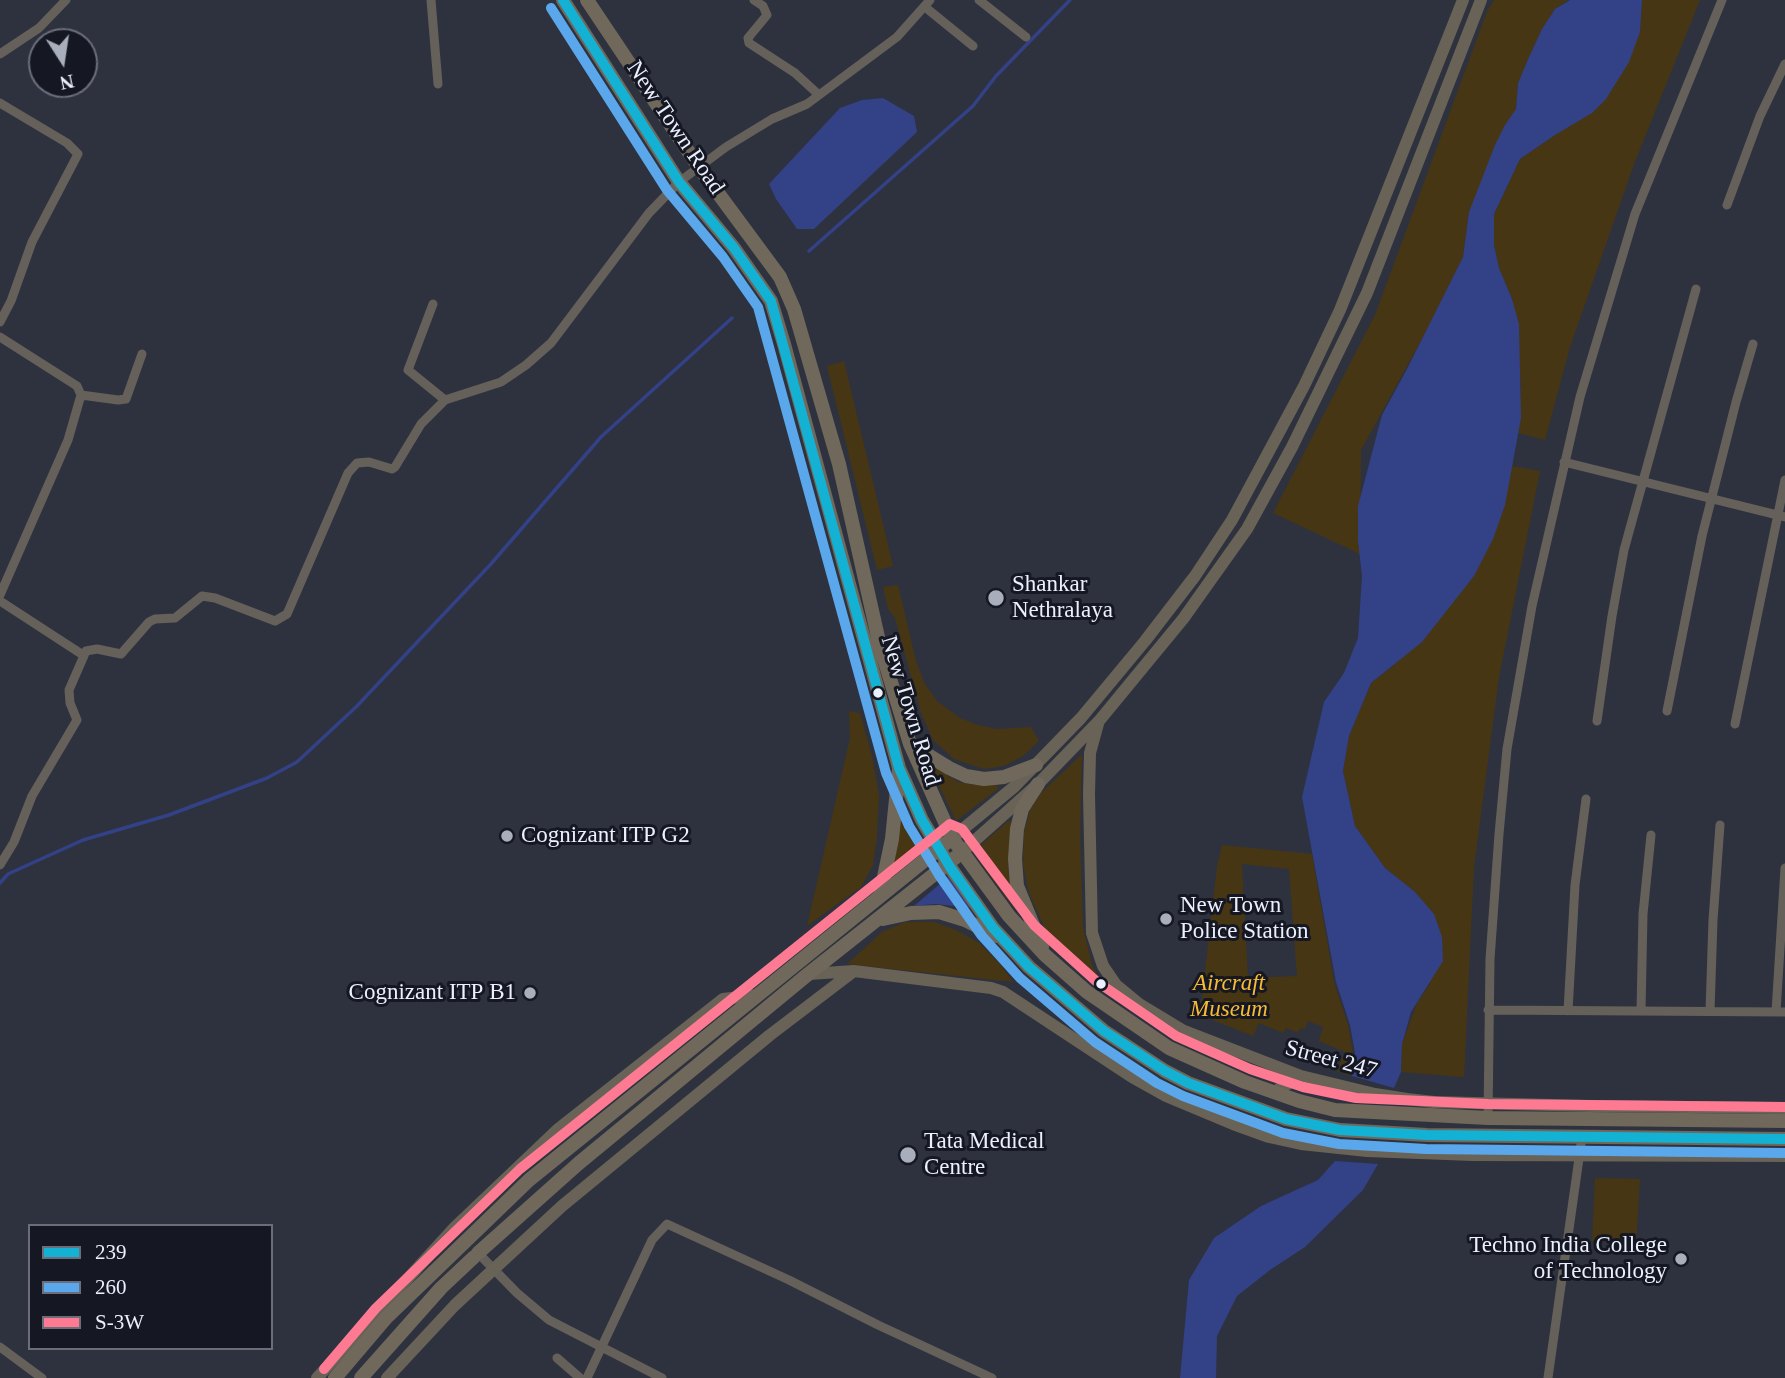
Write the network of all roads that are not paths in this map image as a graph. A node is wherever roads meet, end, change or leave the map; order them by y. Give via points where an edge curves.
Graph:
1 (66, 0) edge
2 (431, 0) edge
3 (563, 0) edge
4 (587, 0) edge
5 (754, 0) edge
6 (1463, 0) edge
7 (1480, 0) edge
8 (1722, 0) edge
9 (982, 1) edge
10 (927, 3) edge
11 (1026, 37) dead end
12 (974, 46) dead end
13 (0, 54) edge
14 (1785, 64) edge
15 (438, 84) dead end
16 (819, 95) junction
17 (0, 103) edge
18 (698, 166) junction
19 (678, 181) junction
20 (1727, 205) dead end
21 (1696, 289) dead end
22 (433, 304) dead end
23 (0, 322) edge
24 (0, 337) edge
25 (1754, 344) dead end
26 (142, 354) dead end
27 (81, 395) junction
28 (445, 400) junction
29 (1564, 462) junction
30 (1785, 480) edge
31 (1643, 481) junction
32 (1712, 498) junction
33 (1781, 515) edge
34 (1232, 520) junction
35 (1247, 529) junction
36 (0, 598) edge
37 (83, 654) junction
38 (1667, 711) dead end
39 (1098, 721) junction
40 (1597, 721) dead end
41 (1735, 724) dead end
42 (910, 744) junction
43 (1036, 765) junction
44 (899, 768) junction
45 (1038, 784) junction
46 (1586, 799) dead end
47 (1720, 825) dead end
48 (1651, 835) dead end
49 (952, 838) junction
50 (940, 849) junction
51 (962, 852) junction
52 (948, 863) junction
53 (0, 865) edge
54 (1785, 868) edge
55 (880, 896) junction
56 (875, 922) junction
57 (1002, 938) junction
58 (1045, 955) junction
59 (854, 971) junction
60 (809, 974) junction
61 (758, 995) junction
62 (1134, 1000) junction
63 (1106, 1007) junction
64 (1488, 1010) junction
65 (1569, 1011) junction
66 (1641, 1011) junction
67 (1710, 1011) junction
68 (1780, 1012) edge
69 (1301, 1076) junction
70 (1274, 1092) junction
71 (1785, 1108) edge
72 (1488, 1111) junction
73 (1785, 1121) edge
74 (1582, 1138) junction
75 (1785, 1139) edge
76 (1581, 1156) junction
77 (1785, 1156) edge
78 (476, 1255) junction
79 (492, 1268) junction
80 (0, 1347) edge
81 (602, 1347) junction
82 (557, 1358) dead end
83 (42, 1378) edge
84 (317, 1378) edge
85 (335, 1378) edge
86 (361, 1378) edge
87 (387, 1378) edge
88 (580, 1378) edge
89 (587, 1378) edge
90 (662, 1378) edge
91 (992, 1378) edge
92 (1548, 1378) edge

1 - 13 street via 39,27
2 - 15 street
3 - 19 main road, New Town Road
4 - 18 main road, New Town Road
5 - 16 street via 766,15 747,38 749,43
6 - 34 street via 1340,310
7 - 35 street via 1367,293 1293,447
8 - 29 street via 1635,214
9 - 11 street
10 - 12 street
10 - 16 street via 897,37
14 - 20 street
16 - 18 street
17 - 23 street via 78,154 32,242
18 - 19 street
18 - 42 main road, New Town Road via 780,277 794,309 839,464 880,646
19 - 28 street via 551,343 501,382
19 - 44 main road, New Town Road via 771,301
21 - 31 street
22 - 28 street via 408,370
24 - 27 street via 77,386
25 - 32 street
26 - 27 street via 126,399
27 - 36 street via 68,440
28 - 37 street via 421,424 395,467 362,462 348,473 295,599 278,621 202,596 175,618 149,622 121,654 97,649
29 - 31 street
29 - 64 street via 1507,749
30 - 33 street
31 - 32 street
31 - 40 street via 1617,590
32 - 33 street
32 - 38 street
33 - 41 street
34 - 35 street
34 - 43 street via 1145,641
35 - 39 street via 1183,619
36 - 37 street
37 - 53 street via 69,690 77,720 32,796
39 - 45 street
39 - 62 street, Street 247 via 1090,752 1092,933 1103,966
42 - 43 main road via 966,776 1004,777
42 - 49 main road, New Town Road
43 - 49 street
44 - 50 main road, New Town Road
44 - 55 main road via 891,849
45 - 51 street
45 - 58 main road via 1022,809 1017,829 1017,887
46 - 65 street via 1575,885
47 - 67 street
48 - 66 street via 1643,914
49 - 50 main road
49 - 51 main road, New Town Road
50 - 52 main road, New Town Road
50 - 55 main road
51 - 52 main road
51 - 58 main road, New Town Road via 1009,916
52 - 56 main road
52 - 57 main road, New Town Road
54 - 68 street
55 - 61 main road
56 - 57 main road via 939,912
56 - 60 main road
57 - 74 main road, New Town Road via 1028,967 1144,1058 1188,1083 1265,1112 1340,1130
58 - 63 main road, New Town Road
59 - 60 street
59 - 76 street via 1003,992 1166,1096 1269,1137 1367,1151
59 - 79 street via 634,1145
60 - 78 main road via 579,1163
61 - 84 street via 723,999 557,1130 455,1227
61 - 85 main road via 529,1180 386,1318
62 - 63 street
62 - 69 street, Street 247 via 1182,1030
63 - 70 main road, New Town Road via 1168,1048
64 - 65 street
64 - 72 street
65 - 66 street
66 - 67 street
67 - 68 street
69 - 70 street
69 - 72 street, Street 247 via 1386,1096
70 - 72 main road, New Town Road via 1354,1112
71 - 72 street, Street 247
72 - 73 main road, New Town Road
74 - 75 main road, New Town Road
74 - 76 street
76 - 77 street
76 - 92 street
78 - 79 street
78 - 86 main road
79 - 81 street via 539,1313
79 - 87 street
80 - 83 street
81 - 89 street
81 - 90 street
81 - 91 street via 652,1240 667,1224
82 - 88 street

